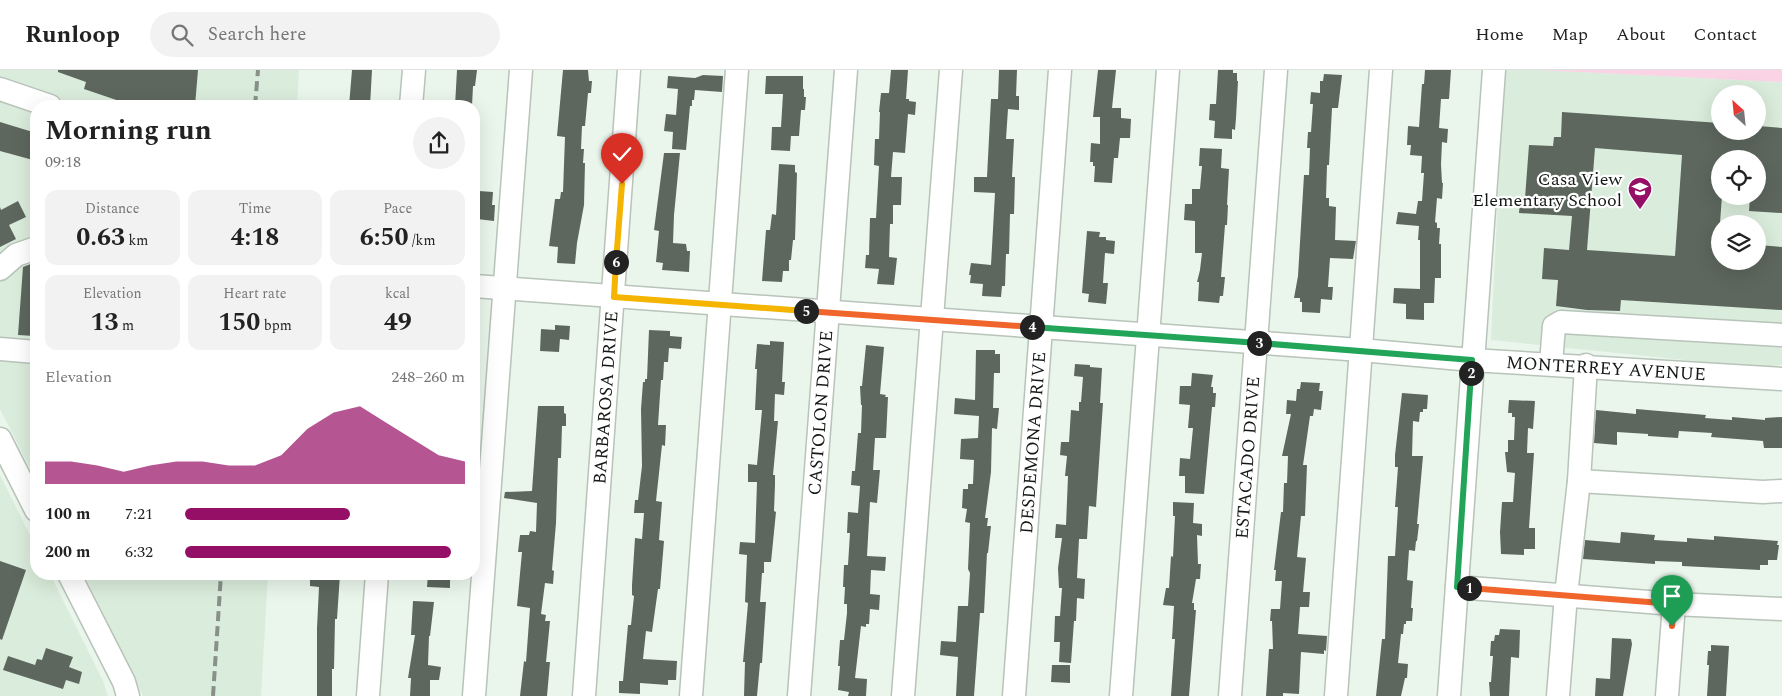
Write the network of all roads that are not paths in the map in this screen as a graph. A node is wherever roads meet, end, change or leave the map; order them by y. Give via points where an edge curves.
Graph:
1 (414, 70) edge
2 (521, 70) edge
3 (630, 70) edge
4 (737, 70) edge
5 (846, 70) edge
6 (951, 70) edge
7 (1060, 70) edge
8 (1168, 70) edge
9 (1276, 70) edge
10 (1381, 70) edge
11 (1494, 70) edge
12 (0, 89) edge
13 (32, 100) edge
14 (412, 100) edge
15 (30, 250) edge
16 (0, 269) edge
17 (480, 286) edge
18 (504, 288) junction
19 (614, 297) junction
20 (720, 305) junction
21 (829, 312) junction
22 (932, 320) junction
23 (1042, 328) junction
24 (1782, 335) edge
25 (1148, 336) junction
26 (1255, 343) junction
27 (0, 349) edge
28 (1361, 350) junction
29 (30, 352) edge
30 (1472, 360) junction
31 (1551, 364) junction
32 (1586, 366) junction
33 (1782, 378) edge
34 (0, 439) edge
35 (1579, 481) junction
36 (30, 490) edge
37 (1782, 491) edge
38 (72, 580) edge
39 (377, 580) edge
40 (1457, 587) junction
41 (1566, 596) junction
42 (1674, 604) junction
43 (1782, 609) edge
44 (128, 696) edge
45 (368, 696) edge
46 (474, 696) edge
47 (584, 696) edge
48 (691, 696) edge
49 (799, 696) edge
50 (903, 696) edge
51 (1014, 696) edge
52 (1121, 696) edge
53 (1230, 696) edge
54 (1336, 696) edge
55 (1449, 696) edge
56 (1558, 696) edge
57 (1667, 696) edge

1 - 14 street
2 - 18 street
3 - 19 street, BARBAROSA DRIVE
4 - 20 street
5 - 21 street, CASTOLON DRIVE
6 - 22 street
7 - 23 street, DESDEMONA DRIVE
8 - 25 street
9 - 26 street, ESTACADO DRIVE
10 - 28 street
11 - 30 street
12 - 13 street
15 - 16 street via 16,256
17 - 18 street, MONTERREY AVENUE
18 - 19 street, MONTERREY AVENUE
18 - 46 street
19 - 20 street, MONTERREY AVENUE
19 - 47 street, BARBAROSA DRIVE
20 - 21 street, MONTERREY AVENUE
20 - 48 street
21 - 22 street, MONTERREY AVENUE
21 - 49 street, CASTOLON DRIVE
22 - 23 street, MONTERREY AVENUE
22 - 50 street
23 - 25 street, MONTERREY AVENUE
23 - 51 street, DESDEMONA DRIVE
24 - 31 street via 1561,322 1554,326
25 - 26 street, MONTERREY AVENUE
25 - 52 street
26 - 28 street, MONTERREY AVENUE
26 - 53 street, ESTACADO DRIVE
27 - 29 street
28 - 30 street, MONTERREY AVENUE
28 - 54 street
30 - 31 street, MONTERREY AVENUE
30 - 40 street
31 - 32 street, MONTERREY AVENUE
32 - 33 street, MONTERREY AVENUE
32 - 35 street
34 - 36 street
35 - 37 street
35 - 41 street
38 - 44 street
39 - 45 street
40 - 41 street
40 - 55 street
41 - 42 street
41 - 56 street
42 - 43 street
42 - 57 street

